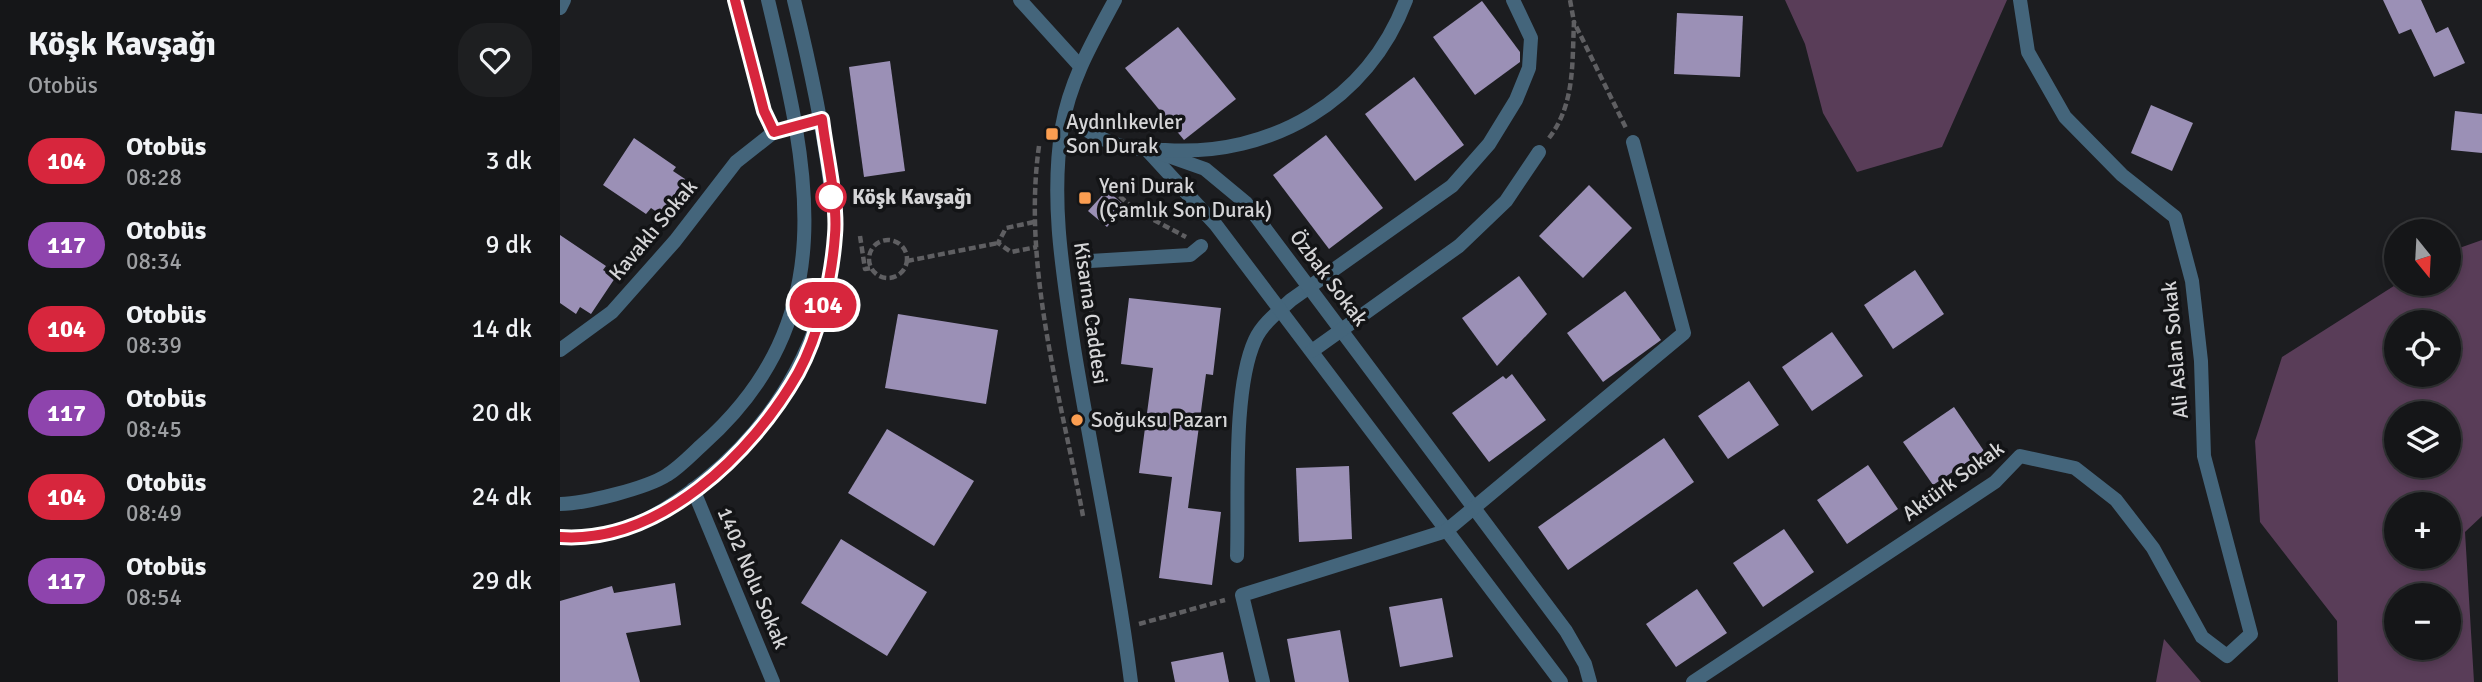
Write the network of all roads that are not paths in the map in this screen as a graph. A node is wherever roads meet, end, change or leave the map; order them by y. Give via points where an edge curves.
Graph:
1 (564, 0) edge
2 (734, 0) edge
3 (768, 0) edge
4 (794, 0) edge
5 (1020, 0) edge
6 (1115, 0) edge
7 (1406, 0) edge
8 (1513, 0) edge
9 (2020, 0) edge
10 (560, 8) edge
11 (1079, 65) junction
12 (1065, 117) junction
13 (822, 119) junction
14 (798, 126) junction
15 (774, 132) junction
16 (1633, 142) road end
17 (1146, 149) junction
18 (1539, 152) road end
19 (1201, 247) dead end
20 (1090, 261) dead end
21 (1309, 287) junction
22 (1280, 310) junction
23 (1342, 331) junction
24 (560, 350) edge
25 (1312, 351) junction
26 (693, 489) junction
27 (560, 504) edge
28 (1474, 509) junction
29 (1446, 531) junction
30 (560, 537) edge
31 (1237, 556) dead end
32 (2227, 656) joint
33 (773, 682) edge
34 (1131, 682) edge
35 (1263, 682) edge
36 (1560, 682) edge
37 (1590, 682) edge
38 (1693, 682) edge

1 - 10 street
2 - 15 street
3 - 14 street
4 - 13 street
5 - 11 street
6 - 11 street, Kisarna Caddesi
7 - 17 street via 1394,33 1354,82 1320,111 1280,134 1236,147
8 - 21 street via 1531,38 1529,68 1489,144 1452,186
9 - 32 street, Ali Aslan Sokak via 2028,52 2065,117 2122,175 2175,217 2192,281 2201,361 2204,457 2251,634
11 - 12 street, Kisarna Caddesi
12 - 17 street via 1102,139
12 - 34 street, Kisarna Caddesi via 1057,193 1060,257
13 - 14 street
13 - 26 street via 836,233 826,297 798,372 753,437
14 - 15 street
14 - 27 street via 805,207 801,281 774,356 732,418 666,476 580,504
15 - 24 street, Kavaklı Sokak via 736,162 676,241 612,312
16 - 28 street via 1684,333
17 - 21 street, Özbak Sokak via 1221,179 1246,203
17 - 22 street via 1216,225
18 - 23 street via 1506,201 1459,246
19 - 20 street via 1190,255
21 - 22 street
21 - 23 street, Özbak Sokak
22 - 25 street
22 - 31 street via 1255,339 1241,396
23 - 25 street
23 - 28 street, Özbak Sokak
25 - 29 street
26 - 30 street via 639,524 589,539
26 - 33 street, 1402 Nolu Sokak
28 - 29 street
28 - 37 street, Özbak Sokak via 1566,631
29 - 35 street via 1242,595
29 - 36 street
32 - 38 street, Aktürk Sokak via 2202,637 2153,548 2116,500 2075,468 2020,456 1995,482

